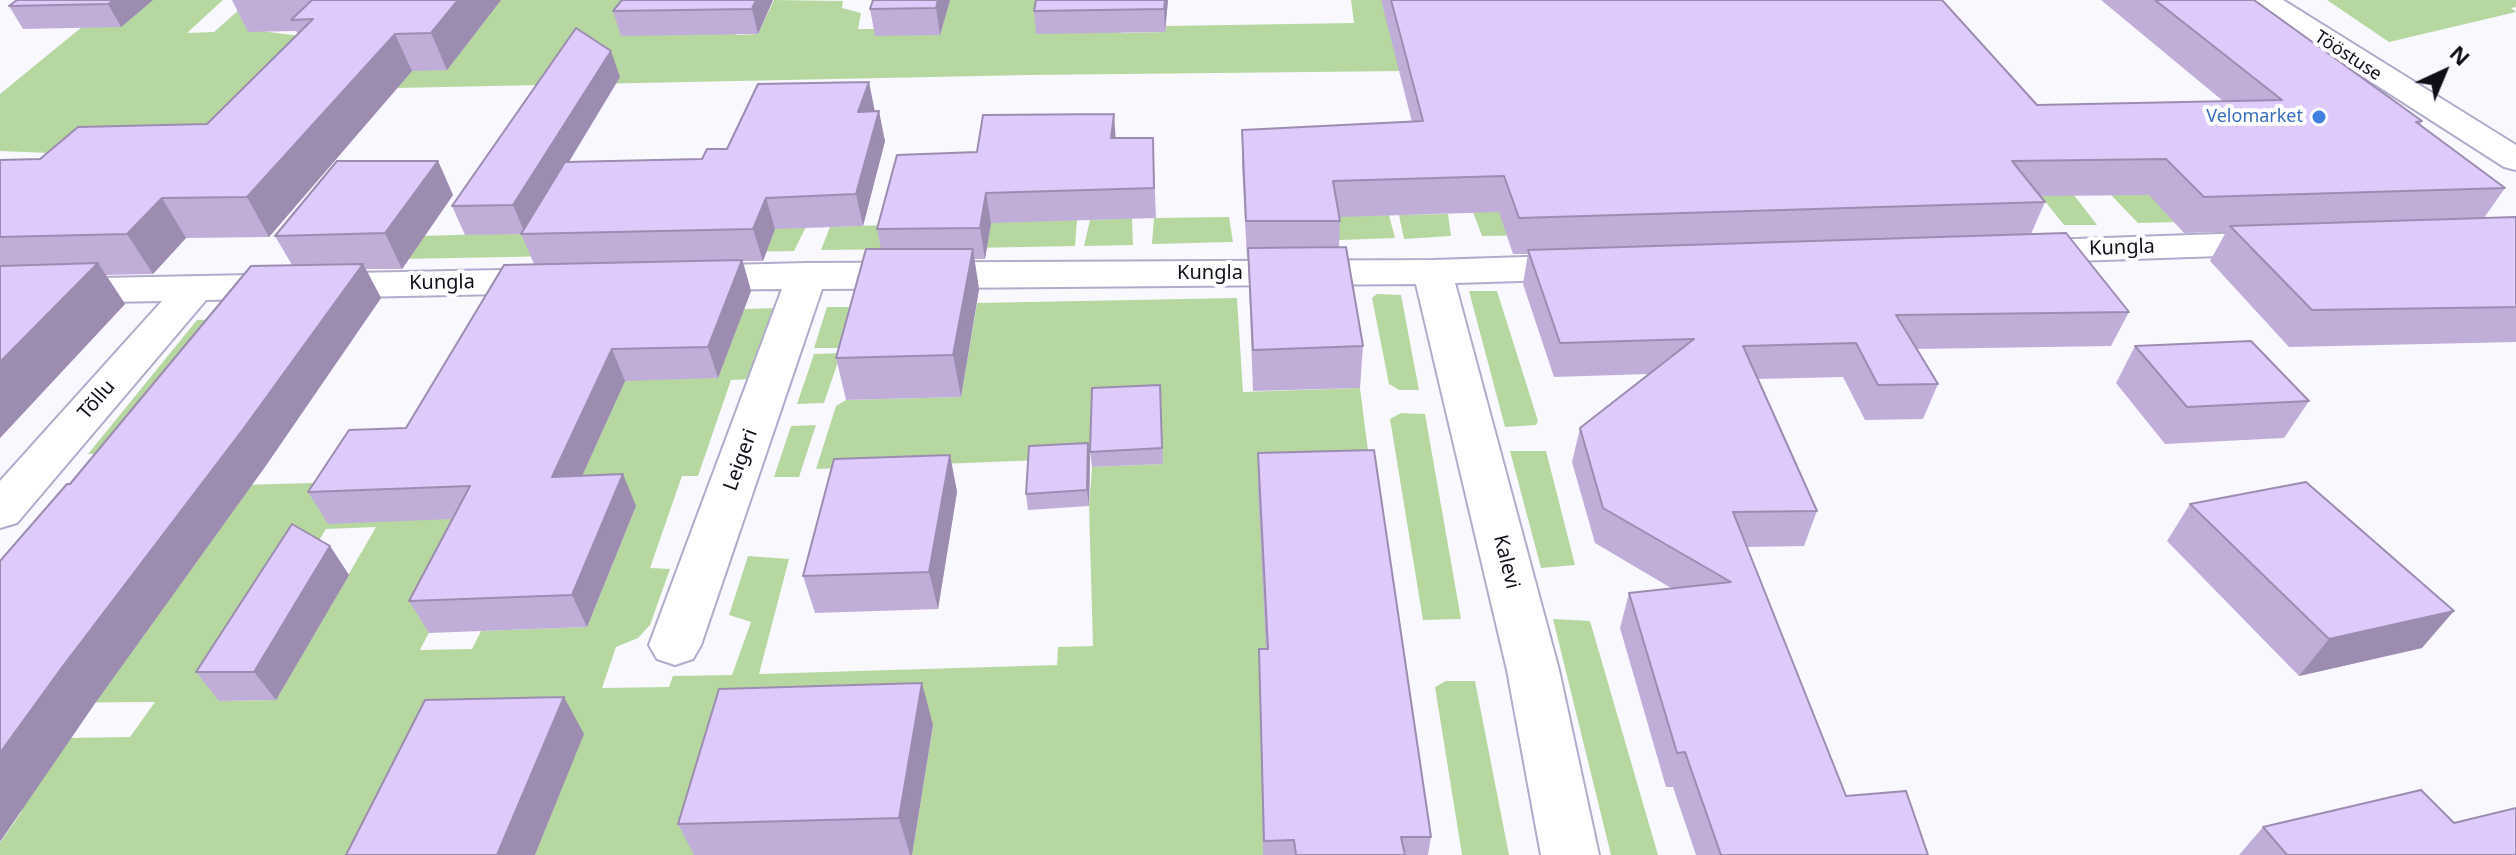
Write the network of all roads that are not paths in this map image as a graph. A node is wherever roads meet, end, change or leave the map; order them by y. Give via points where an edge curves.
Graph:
1 (2263, 0) edge
2 (2516, 160) edge
3 (2311, 242) edge
4 (1988, 253) edge
5 (1628, 266) edge
6 (1433, 272) junction
7 (807, 275) junction
8 (656, 279) edge
9 (592, 280) edge
10 (194, 289) junction
11 (0, 292) edge
12 (0, 511) edge
13 (675, 645) dead end
14 (1570, 855) edge

1 - 2 street, Tööstuse
3 - 4 street, Kungla
5 - 6 street, Kungla
6 - 7 street, Kungla
6 - 14 street, Kalevi via 1533,670
7 - 8 street, Kungla
7 - 13 street, Leigeri
9 - 10 street, Kungla
10 - 11 street, Kungla
10 - 12 street, Tõllu

